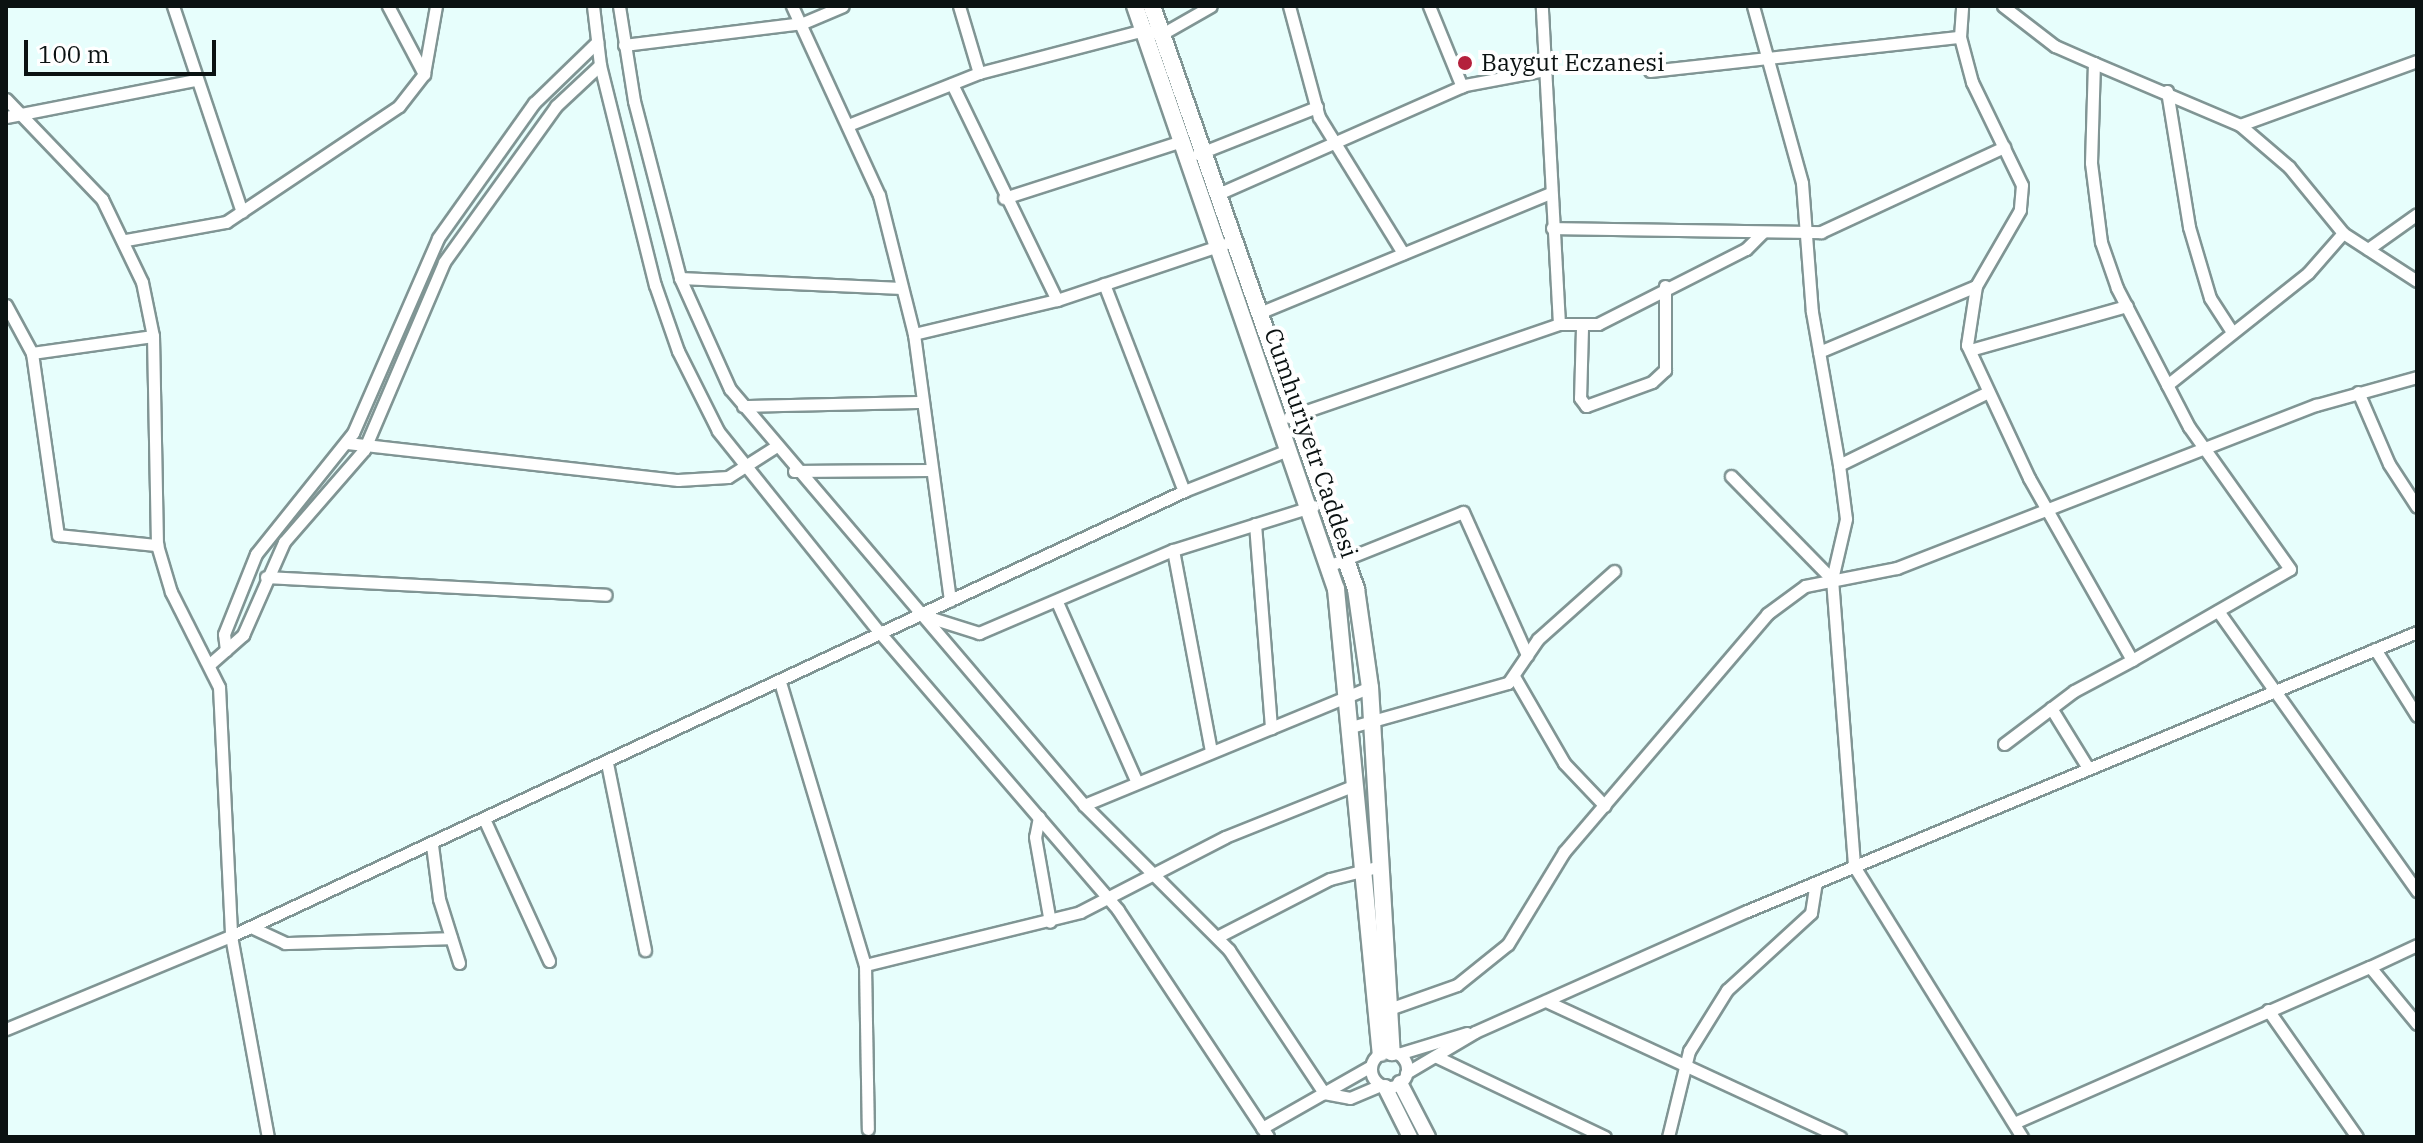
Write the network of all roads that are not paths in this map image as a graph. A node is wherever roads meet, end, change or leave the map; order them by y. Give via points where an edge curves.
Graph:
1 (173, 6) edge
2 (388, 6) edge
3 (436, 6) edge
4 (593, 6) edge
5 (619, 6) edge
6 (792, 6) edge
7 (843, 6) edge
8 (959, 6) edge
9 (1135, 6) edge
10 (1152, 6) edge
11 (1211, 6) edge
12 (1289, 6) edge
13 (1429, 6) edge
14 (1542, 6) edge
15 (1753, 6) edge
16 (1962, 6) edge
17 (2003, 6) edge
18 (803, 23) junction
19 (1144, 30) junction
20 (1162, 34) junction
21 (1960, 37) junction
22 (597, 42) junction
23 (624, 45) junction
24 (1765, 59) junction
25 (2417, 61) edge
26 (2094, 63) junction
27 (600, 65) junction
28 (1545, 70) junction
29 (1650, 71) dead end
30 (979, 73) junction
31 (424, 74) junction
32 (194, 80) junction
33 (952, 84) junction
34 (1462, 87) junction
35 (2167, 91) junction
36 (6, 99) edge
37 (1317, 107) junction
38 (20, 113) junction
39 (6, 117) edge
40 (848, 125) junction
41 (2240, 125) junction
42 (1182, 141) junction
43 (1331, 141) junction
44 (2004, 147) junction
45 (1196, 155) junction
46 (1550, 193) junction
47 (1218, 194) junction
48 (1004, 198) junction
49 (242, 212) junction
50 (2417, 214) edge
51 (1552, 228) junction
52 (1763, 232) junction
53 (1809, 233) junction
54 (2343, 233) junction
55 (1233, 239) junction
56 (126, 240) junction
57 (1217, 248) junction
58 (2368, 249) junction
59 (1403, 253) junction
60 (680, 278) junction
61 (2417, 281) edge
62 (1104, 284) junction
63 (1665, 286) junction
64 (1976, 286) junction
65 (902, 288) junction
66 (1057, 300) junction
67 (6, 305) edge
68 (2127, 306) junction
69 (1259, 313) junction
70 (1559, 324) junction
71 (1582, 328) junction
72 (2232, 332) junction
73 (914, 334) junction
74 (153, 336) junction
75 (1970, 350) junction
76 (1819, 352) junction
77 (32, 353) junction
78 (2417, 377) edge
79 (2167, 385) junction
80 (1988, 392) junction
81 (2358, 392) junction
82 (923, 402) junction
83 (743, 406) junction
84 (1287, 417) junction
85 (347, 443) junction
86 (775, 447) junction
87 (364, 450) junction
88 (1288, 450) junction
89 (2205, 451) junction
90 (1839, 465) junction
91 (744, 470) junction
92 (932, 470) junction
93 (794, 471) junction
94 (1731, 476) dead end
95 (1184, 491) junction
96 (1313, 506) junction
97 (2417, 507) edge
98 (2045, 508) junction
99 (1255, 524) junction
100 (157, 545) junction
101 (1173, 550) junction
102 (1345, 557) junction
103 (1328, 566) junction
104 (1614, 571) dead end
105 (266, 577) junction
106 (1832, 579) junction
107 (606, 595) dead end
108 (950, 601) junction
109 (1057, 602) junction
110 (2218, 611) junction
111 (921, 615) junction
112 (2417, 632) edge
113 (880, 633) junction
114 (2375, 649) junction
115 (226, 650) junction
116 (1527, 655) junction
117 (2132, 660) junction
118 (211, 663) junction
119 (1515, 678) junction
120 (780, 682) junction
121 (1370, 687) junction
122 (2273, 690) junction
123 (1350, 695) junction
124 (2051, 708) junction
125 (2417, 716) edge
126 (1373, 721) junction
127 (1351, 727) junction
128 (1271, 728) junction
129 (2004, 744) dead end
130 (1211, 751) junction
131 (607, 763) junction
132 (2088, 768) junction
133 (1135, 778) junction
134 (1355, 785) junction
135 (1084, 805) junction
136 (1605, 806) junction
137 (1039, 817) junction
138 (485, 821) junction
139 (432, 845) junction
140 (1373, 866) junction
141 (1854, 866) junction
142 (1154, 870) junction
143 (1816, 883) junction
144 (2417, 891) edge
145 (1107, 898) junction
146 (1050, 922) junction
147 (251, 927) junction
148 (231, 936) junction
149 (1217, 937) junction
150 (451, 938) junction
151 (2417, 945) edge
152 (645, 950) dead end
153 (549, 961) dead end
154 (459, 963) dead end
155 (865, 965) junction
156 (2370, 967) junction
157 (1546, 1001) junction
158 (1392, 1008) junction
159 (2268, 1010) junction
160 (2417, 1024) edge
161 (6, 1029) edge
162 (1475, 1032) junction
163 (1386, 1056) junction
164 (1437, 1057) junction
165 (1682, 1064) junction
166 (1403, 1078) junction
167 (1382, 1086) junction
168 (1324, 1093) junction
169 (2014, 1123) junction
170 (868, 1129) dead end
171 (1265, 1132) edge
172 (268, 1137) edge
173 (1410, 1137) edge
174 (1428, 1137) edge
175 (1605, 1137) edge
176 (1668, 1137) edge
177 (1840, 1137) edge
178 (2022, 1137) edge
179 (2357, 1137) edge

1 - 32 street
2 - 31 street
3 - 31 street
4 - 22 street
5 - 23 street
6 - 18 street
7 - 18 street
8 - 30 street
9 - 19 main road, Cumhuriyetr Caddesi
10 - 20 main road
11 - 20 street
12 - 37 street
13 - 34 street
14 - 28 street
15 - 24 street
16 - 21 street
17 - 26 street via 2055,46
18 - 23 street
18 - 40 street
19 - 20 street
19 - 30 street
19 - 42 main road, Cumhuriyetr Caddesi
20 - 45 main road
21 - 24 street
21 - 44 street
22 - 27 street
22 - 85 street via 534,103 438,238
23 - 60 street
24 - 29 street
24 - 53 street via 1802,183
25 - 41 street
26 - 35 street
26 - 68 street via 2089,96 2100,229
27 - 87 street via 541,125 444,262
27 - 91 street via 667,323 702,403
28 - 34 street
28 - 46 street
30 - 33 street
31 - 49 street via 399,106
32 - 38 street
32 - 49 street
33 - 40 street
33 - 48 street
34 - 43 street
35 - 41 street
35 - 72 street via 2189,227 2210,298
36 - 38 street
37 - 43 street
37 - 45 street
38 - 39 street
38 - 56 street via 87,180
40 - 65 street via 879,195
41 - 54 street via 2289,167
42 - 45 main road, Cumhuriyetr Caddesi
42 - 48 street
43 - 47 street
43 - 59 street
44 - 53 street via 1839,227
44 - 64 street via 2022,185 2020,210
45 - 47 main road
45 - 57 main road, Cumhuriyetr Caddesi
46 - 51 street
46 - 59 street
47 - 55 main road
48 - 66 street
49 - 56 street via 217,225
50 - 58 street
51 - 52 street
51 - 70 street
52 - 53 street
52 - 63 street via 1746,249
53 - 76 street
54 - 58 street
54 - 72 street via 2308,273
55 - 57 street
55 - 69 main road
56 - 74 street
57 - 62 street
57 - 84 main road, Cumhuriyetr Caddesi
58 - 61 street
59 - 69 street
60 - 65 street
60 - 83 street via 705,344
62 - 66 street
62 - 95 street
63 - 71 street
63 - 71 street via 1665,370 1652,382 1586,406 1579,388
64 - 75 street via 1967,314
64 - 76 street
65 - 73 street
66 - 73 street
67 - 77 street
68 - 75 street
68 - 79 street
69 - 84 main road
70 - 71 street
70 - 84 street
72 - 79 street
73 - 82 street
74 - 77 street
74 - 100 street
75 - 80 street
76 - 90 street
77 - 100 street via 58,535
78 - 81 street
79 - 89 street
80 - 90 street
80 - 98 street
81 - 89 street
81 - 97 street via 2389,464
82 - 83 street
82 - 92 street
83 - 86 street
84 - 88 main road, Cumhuriyetr Caddesi
84 - 102 main road
85 - 87 street
85 - 115 street via 261,544 224,634
86 - 91 street
86 - 93 street
87 - 91 street via 678,480 720,480
87 - 105 street via 295,527
88 - 95 street
88 - 96 main road, Cumhuriyetr Caddesi
89 - 98 street
89 - 110 street via 2290,569
90 - 106 street via 1846,519
91 - 113 street
92 - 93 street
92 - 108 street
93 - 111 street
94 - 106 street
95 - 108 street
96 - 99 street
96 - 103 main road, Cumhuriyetr Caddesi
98 - 106 street via 1897,568
98 - 117 street
99 - 101 street
99 - 128 street
100 - 118 street via 178,609
101 - 109 street
101 - 130 street
102 - 103 street
102 - 116 street via 1463,512
102 - 121 main road
103 - 123 main road, Cumhuriyetr Caddesi
104 - 116 street
105 - 107 street
105 - 115 street via 243,635
106 - 136 street via 1805,586 1767,614
106 - 141 street
108 - 111 street
109 - 111 street via 979,633
109 - 133 street
110 - 117 street
110 - 122 street
111 - 113 street
111 - 135 street
112 - 114 street
113 - 120 street
113 - 137 street
114 - 122 street
114 - 125 street
115 - 118 street
116 - 119 street
117 - 124 street
118 - 148 street via 219,687
119 - 126 street via 1491,692
119 - 136 street via 1564,763
120 - 131 street
120 - 155 street
121 - 123 street
121 - 126 main road
122 - 132 street
122 - 144 street
123 - 127 main road, Cumhuriyetr Caddesi
123 - 128 street
124 - 129 street
124 - 132 street
126 - 127 street
126 - 140 main road
127 - 134 main road, Cumhuriyetr Caddesi
128 - 130 street
130 - 133 street
131 - 138 street
131 - 152 street
132 - 141 street
133 - 135 street
134 - 140 main road, Cumhuriyetr Caddesi
134 - 142 street
135 - 142 street
136 - 158 street via 1494,959 1457,985
137 - 145 street
137 - 146 street via 1035,837
138 - 139 street
138 - 153 street
139 - 147 street
139 - 150 street
140 - 149 street
140 - 158 main road
140 - 163 main road, Cumhuriyetr Caddesi
141 - 143 street
141 - 169 street
142 - 145 street
142 - 149 street
143 - 157 street
143 - 165 street via 1811,913 1727,990
145 - 146 street
145 - 171 street
146 - 155 street
147 - 148 street
147 - 150 street via 285,943
148 - 161 street
148 - 172 street
149 - 168 street
150 - 154 street
151 - 156 street
155 - 170 street
156 - 159 street
156 - 160 street
157 - 162 street
157 - 165 street
158 - 163 main road
159 - 169 street
159 - 179 street
162 - 163 street
162 - 164 street
163 - 166 street
163 - 167 street
163 - 168 street
164 - 166 street
164 - 175 street
165 - 176 street
165 - 177 street
166 - 167 street
166 - 174 street
167 - 168 street via 1350,1098
167 - 173 street
168 - 171 street
169 - 178 street

